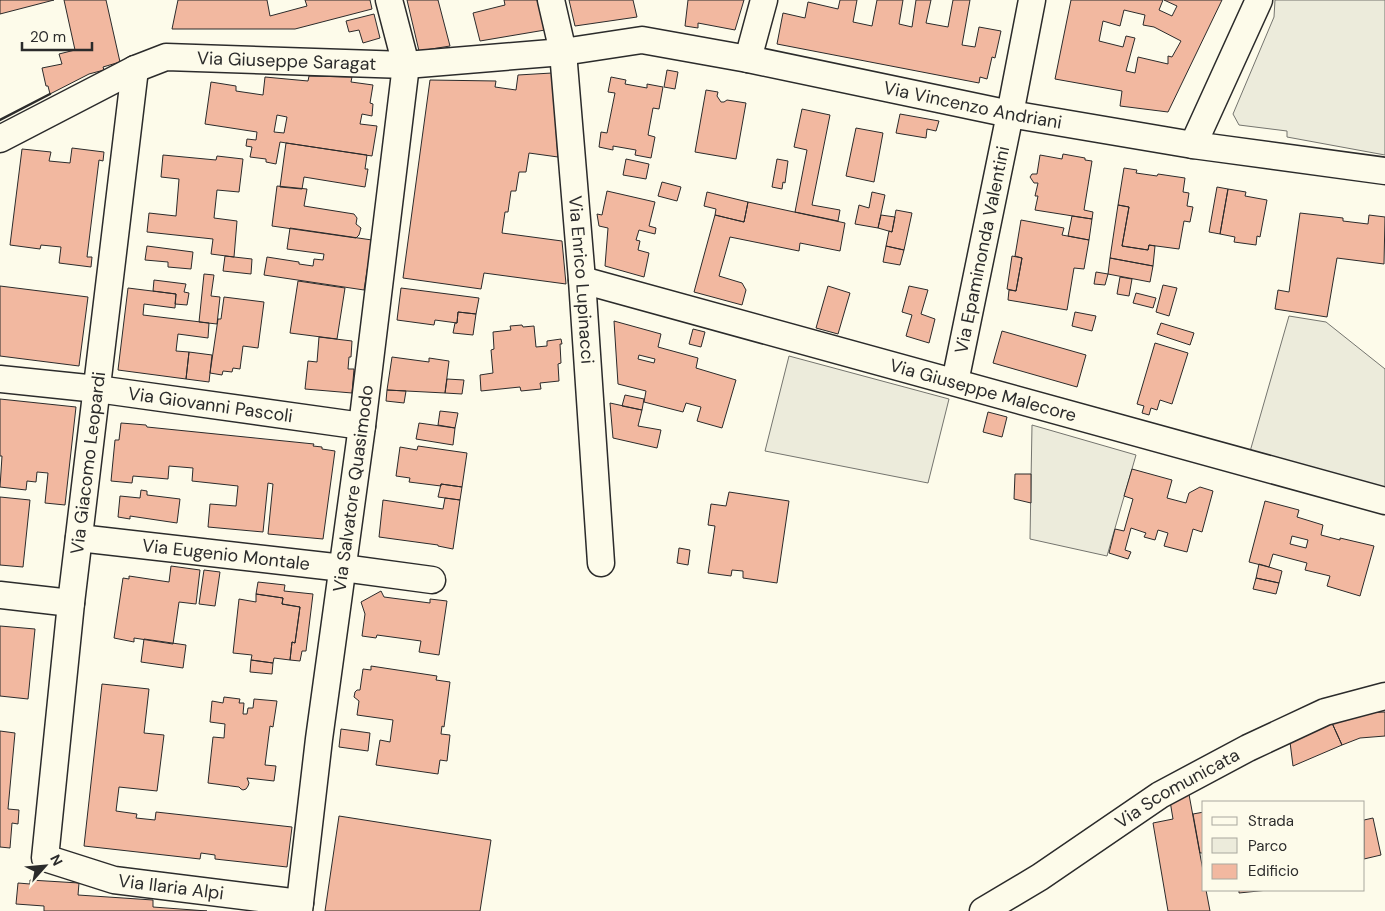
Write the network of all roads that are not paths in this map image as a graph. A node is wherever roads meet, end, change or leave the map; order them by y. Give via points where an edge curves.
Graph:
1 (389, 0) edge
2 (551, 0) edge
3 (764, 0) edge
4 (1032, 0) edge
5 (1259, 0) edge
6 (563, 52) junction
7 (748, 59) junction
8 (406, 65) junction
9 (135, 69) junction
10 (1010, 114) junction
11 (0, 140) edge
12 (1193, 145) junction
13 (1385, 171) edge
14 (582, 280) junction
15 (0, 379) edge
16 (955, 382) junction
17 (97, 389) junction
18 (362, 426) junction
19 (1385, 501) edge
20 (79, 538) junction
21 (601, 563) dead end
22 (343, 568) junction
23 (432, 580) dead end
24 (0, 595) edge
25 (71, 603) junction
26 (1385, 696) edge
27 (45, 858) joint
28 (300, 907) edge
29 (983, 911) edge

1 - 8 street
2 - 6 street, Via Enrico Lupinacci
3 - 7 street
4 - 10 street, Via Epaminonda Valentini
5 - 12 street
6 - 7 street, Via Vincenzo Andriani via 642,40
6 - 8 street, Via Giuseppe Saragat
6 - 14 street, Via Enrico Lupinacci
7 - 10 street, Via Vincenzo Andriani
8 - 9 street, Via Giuseppe Saragat via 166,57
8 - 18 street, Via Salvatore Quasimodo
9 - 11 street, Via Giuseppe Saragat
9 - 17 street, Via Giacomo Leopardi
10 - 12 street, Via Vincenzo Andriani
10 - 16 street, Via Epaminonda Valentini
12 - 13 street, Via Vincenzo Andriani
14 - 16 street, Via Giuseppe Malecore
14 - 21 street, Via Enrico Lupinacci
15 - 17 street, Via Giovanni Pascoli
16 - 19 street, Via Giuseppe Malecore
17 - 18 street, Via Giovanni Pascoli
17 - 20 street, Via Giacomo Leopardi
18 - 22 street, Via Salvatore Quasimodo
20 - 22 street, Via Eugenio Montale
20 - 25 street, Via Giacomo Leopardi
22 - 23 street, Via Eugenio Montale
22 - 28 street, Via Salvatore Quasimodo
24 - 25 street
25 - 27 street, Via Giacomo Leopardi
26 - 29 street, Via Scomunicata via 1325,712 1248,748 1160,796 1040,877
27 - 28 street, Via Ilaria Alpi via 114,880

